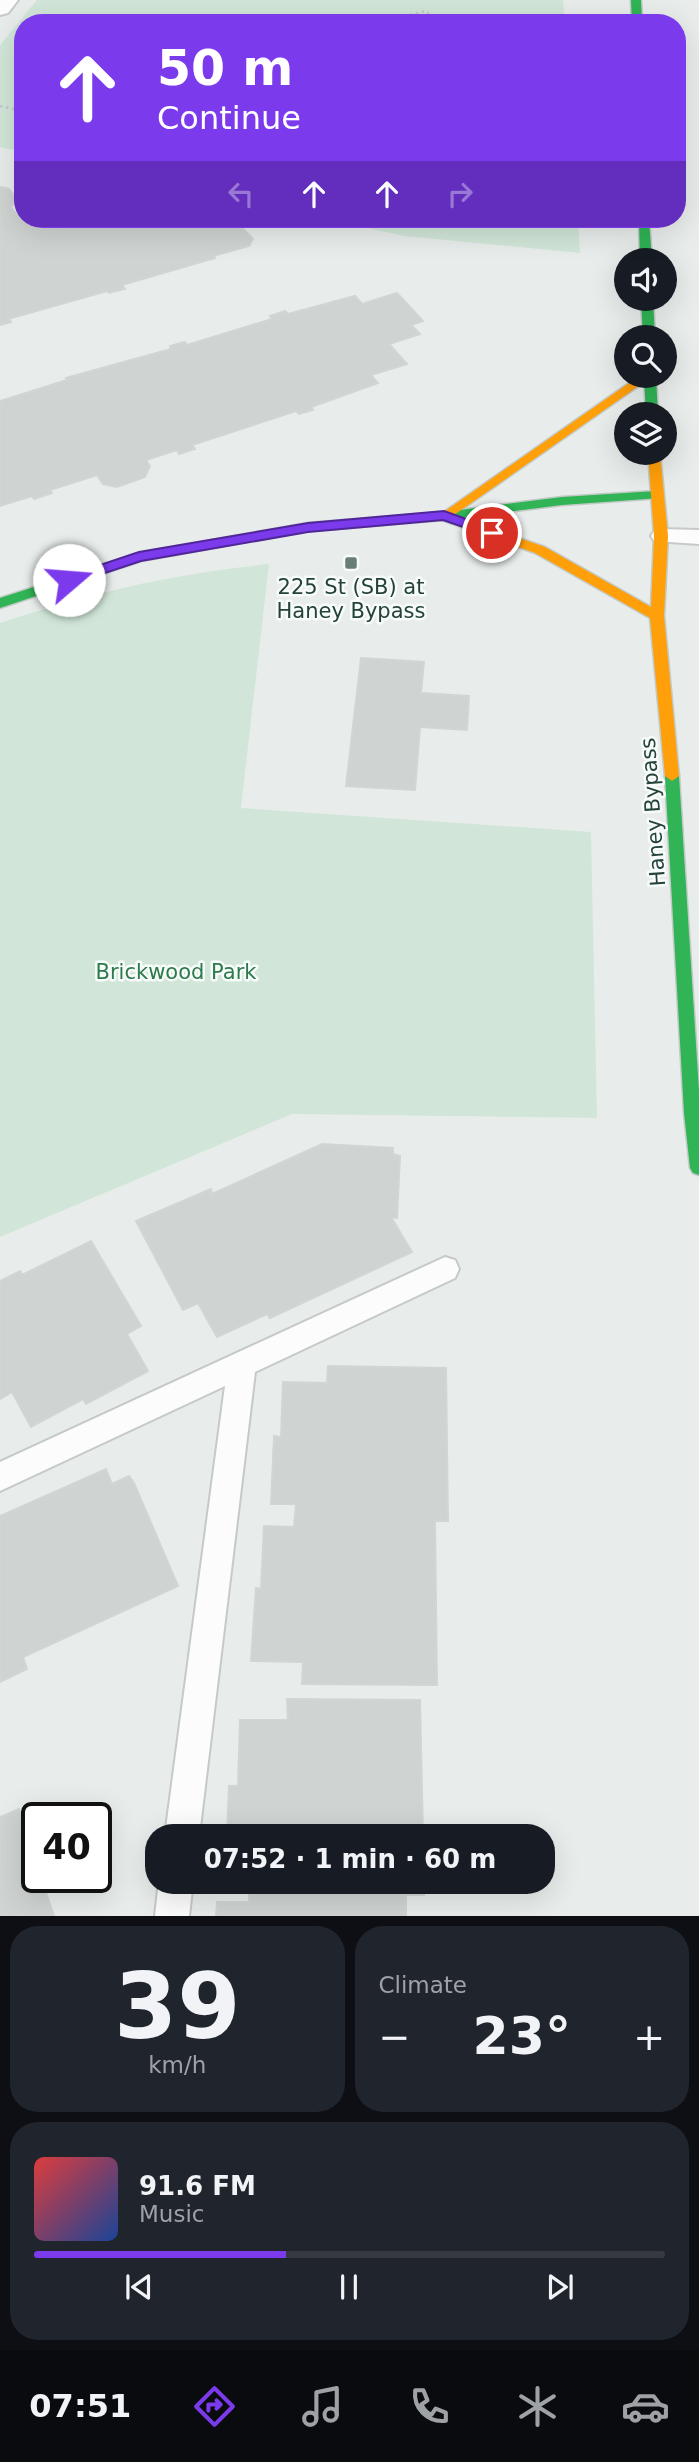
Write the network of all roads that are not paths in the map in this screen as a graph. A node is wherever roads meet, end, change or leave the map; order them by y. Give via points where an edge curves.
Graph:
1 (6, 0) edge
2 (0, 8) edge
3 (644, 228) edge
4 (645, 248) edge
5 (631, 388) edge
6 (655, 465) edge
7 (656, 495) junction
8 (444, 516) junction
9 (661, 536) junction
10 (699, 537) edge
11 (0, 603) edge
12 (657, 616) junction
13 (699, 1168) edge
14 (445, 1269) dead end
15 (242, 1364) junction
16 (0, 1477) edge
17 (184, 1824) edge
18 (175, 1894) edge
19 (172, 1916) edge

1 - 2 street
3 - 4 main road
5 - 8 main road
6 - 7 main road, Haney Bypass
7 - 8 main road
7 - 9 main road, Haney Bypass
8 - 11 main road via 308,527 139,557
8 - 12 main road via 540,550
9 - 10 lane
9 - 12 main road, Haney Bypass
12 - 13 main road, Haney Bypass via 671,751
14 - 15 lane
15 - 16 lane
15 - 17 lane
18 - 19 lane

